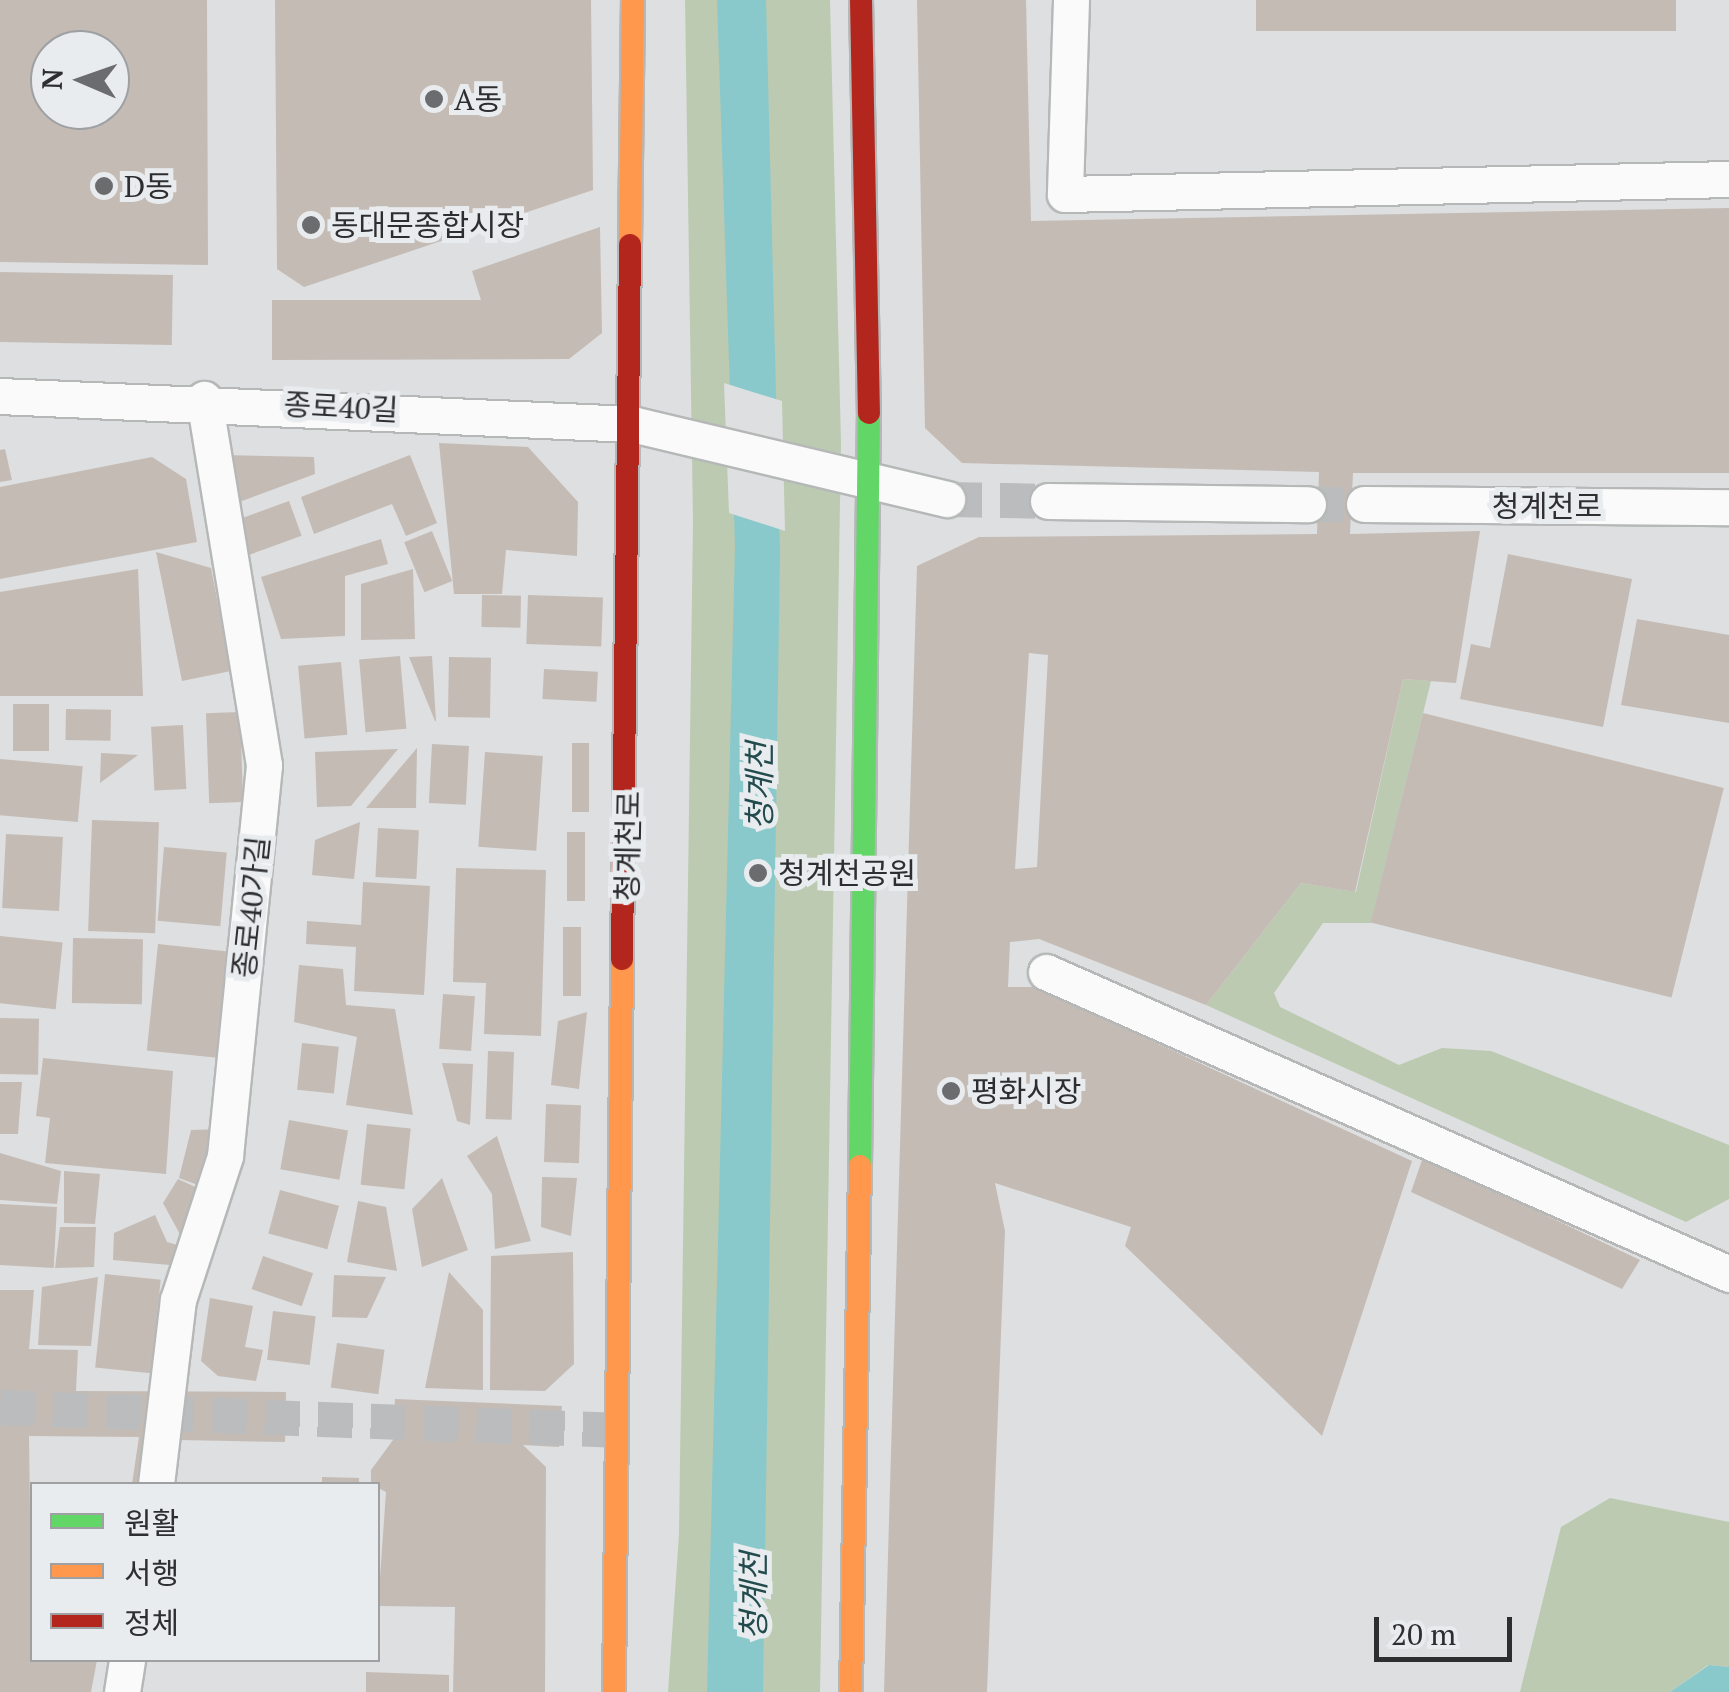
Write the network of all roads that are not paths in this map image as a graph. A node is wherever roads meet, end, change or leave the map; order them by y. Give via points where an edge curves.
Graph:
1 (633, 0) edge
2 (861, 0) edge
3 (1070, 0) edge
4 (1729, 179) edge
5 (0, 396) edge
6 (204, 399) junction
7 (632, 424) junction
8 (871, 487) junction
9 (947, 500) tunnel mouth
10 (1048, 501) tunnel mouth
11 (1308, 504) tunnel mouth
12 (1364, 504) tunnel mouth
13 (1729, 508) edge
14 (1046, 972) dead end
15 (1729, 1274) edge
16 (156, 1482) edge
17 (127, 1662) edge
18 (122, 1692) edge
19 (614, 1692) edge
20 (850, 1692) edge

1 - 7 main road, 청계천로
2 - 8 main road
3 - 4 street via 1065,194
5 - 6 street, 종로40길
6 - 7 street, 종로40길
6 - 16 street, 종로40가길 via 264,765 225,1156 178,1300
7 - 8 street, 종로40길
7 - 19 main road, 청계천로
8 - 9 street
8 - 20 main road
10 - 11 street
12 - 13 street, 청계천로
14 - 15 street
17 - 18 street

